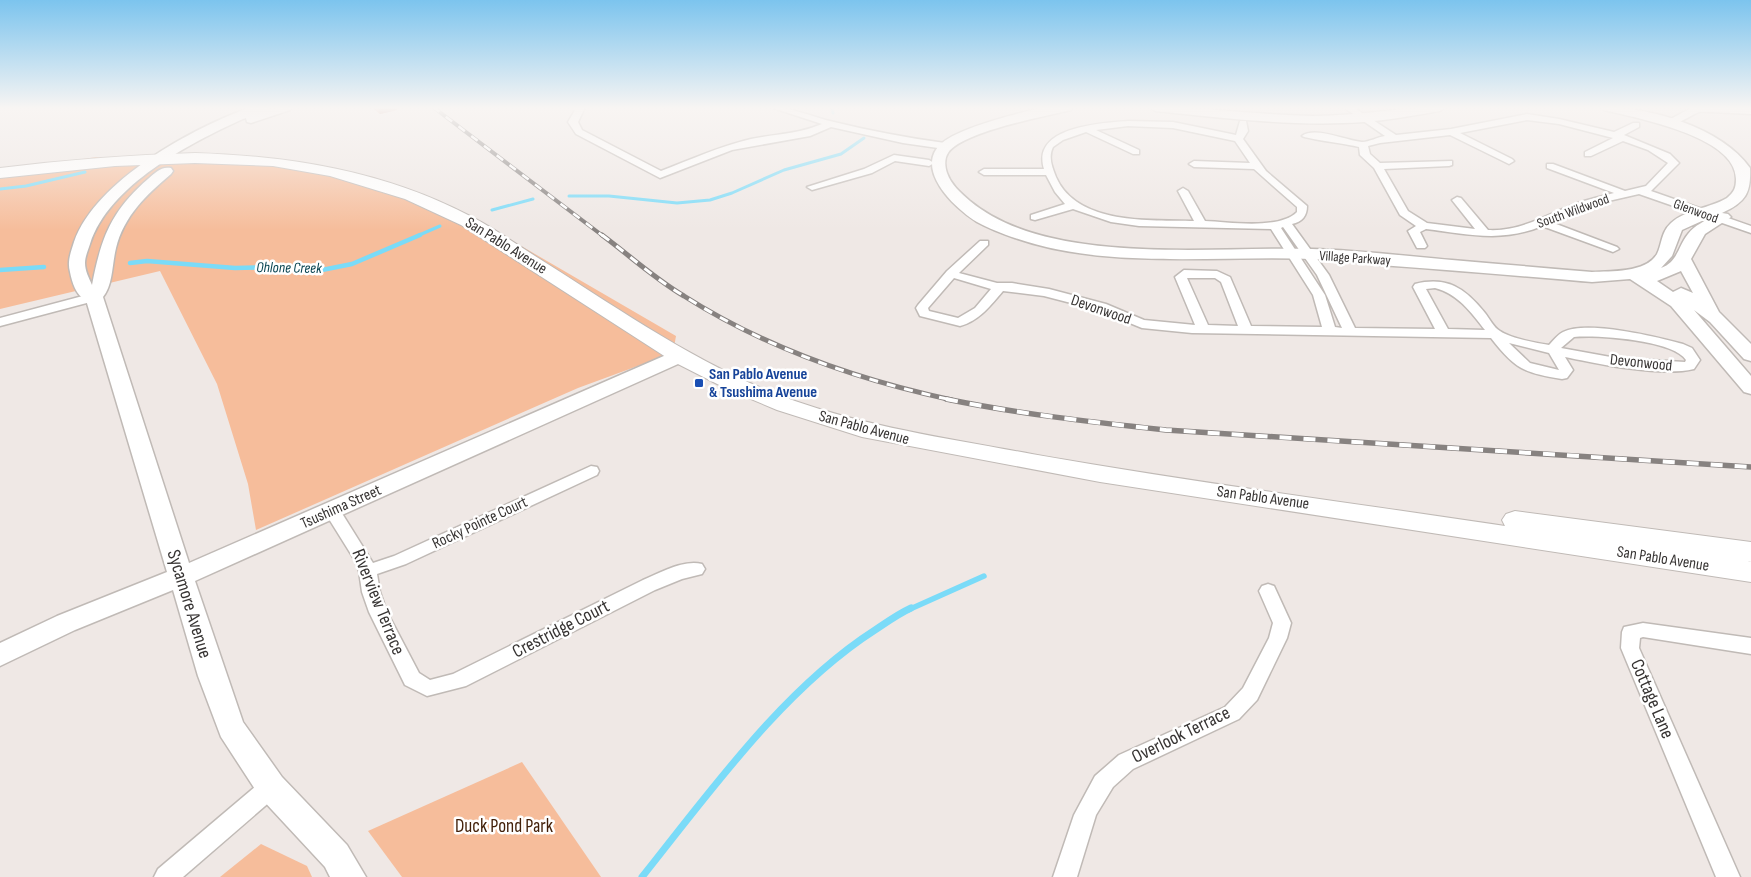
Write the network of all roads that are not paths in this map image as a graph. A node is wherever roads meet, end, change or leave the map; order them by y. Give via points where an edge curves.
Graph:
1 (188, 148) edge
2 (192, 148) edge
3 (610, 148) edge
4 (729, 148) edge
5 (940, 148) edge
6 (941, 148) edge
7 (1046, 148) edge
8 (1127, 148) edge
9 (1247, 148) edge
10 (1364, 148) edge
11 (1483, 148) edge
12 (1601, 148) edge
13 (1652, 148) edge
14 (1723, 148) edge
15 (1731, 148) edge
16 (1136, 152) dead end
17 (182, 153) junction
18 (1588, 154) dead end
19 (158, 160) junction
20 (1509, 161) dead end
21 (929, 163) junction
22 (1448, 163) dead end
23 (0, 164) edge
24 (1194, 164) dead end
25 (1256, 166) junction
26 (1378, 166) junction
27 (1550, 166) dead end
28 (1751, 166) edge
29 (984, 172) dead end
30 (1049, 172) junction
31 (0, 173) edge
32 (812, 187) dead end
33 (1646, 189) junction
34 (1184, 191) dead end
35 (1622, 194) junction
36 (1751, 197) edge
37 (1457, 200) dead end
38 (1073, 205) junction
39 (1715, 214) junction
40 (1034, 218) dead end
41 (1541, 222) junction
42 (1202, 224) junction
43 (1751, 224) edge
44 (1280, 225) junction
45 (1424, 226) junction
46 (116, 228) junction
47 (1751, 230) edge
48 (88, 231) junction
49 (1485, 233) junction
50 (984, 243) dead end
51 (1420, 246) dead end
52 (1614, 249) dead end
53 (1305, 259) junction
54 (1683, 259) junction
55 (951, 274) junction
56 (1644, 275) junction
57 (1599, 283) junction
58 (1000, 287) junction
59 (94, 297) junction
60 (1711, 314) junction
61 (1693, 318) junction
62 (0, 322) edge
63 (1203, 329) junction
64 (1246, 329) junction
65 (1330, 331) junction
66 (1350, 332) junction
67 (1443, 332) junction
68 (1495, 334) junction
69 (1553, 349) junction
70 (1751, 355) edge
71 (680, 356) junction
72 (1751, 388) edge
73 (591, 471) dead end
74 (332, 511) junction
75 (1751, 552) edge
76 (696, 569) dead end
77 (368, 571) junction
78 (1751, 572) edge
79 (181, 578) junction
80 (1268, 591) dead end
81 (1751, 646) edge
82 (0, 655) edge
83 (427, 688) joint
84 (271, 787) junction
85 (166, 877) edge
86 (349, 877) edge
87 (1064, 877) edge
88 (1728, 877) edge

1 - 17 street
2 - 17 street
3 - 4 street via 660,174
5 - 21 street
6 - 53 street, Village Parkway via 940,175 957,198 973,212 999,226 1033,238 1116,252
7 - 30 street via 1044,157
8 - 16 street
9 - 25 street
10 - 26 street, South Wildwood via 1365,155
11 - 20 street
12 - 18 street
13 - 33 street via 1672,157 1674,163
14 - 39 street, Village Parkway via 1743,168 1743,188
15 - 28 street, Village Parkway
17 - 19 main road, San Pablo Avenue
17 - 23 main road, San Pablo Avenue via 92,154
17 - 46 street via 143,191
17 - 71 main road, San Pablo Avenue via 312,167 357,177 441,207
17 - 75 main road, San Pablo Avenue via 268,153 326,160 375,170 438,193 459,202 694,348 796,394 887,422 1114,463
19 - 31 main road, San Pablo Avenue
19 - 48 street, Sycamore Avenue via 111,199
21 - 32 street via 894,158 868,171
21 - 53 street, Village Parkway via 938,187 965,214 992,229 1028,242 1117,258
22 - 26 street
24 - 25 street
25 - 44 street via 1302,206 1302,213 1295,220
26 - 45 street, South Wildwood via 1404,213
27 - 35 street
29 - 30 street
30 - 38 street via 1060,194
33 - 35 street, South Wildwood
33 - 39 street, Glenwood
34 - 42 street
35 - 41 street, South Wildwood via 1587,203
36 - 39 street, Village Parkway via 1746,205
37 - 49 street
38 - 40 street
38 - 42 street via 1115,220
39 - 43 street, Glenwood
39 - 47 street, Glenwood
39 - 54 street, Village Parkway via 1692,239
39 - 56 street, Village Parkway via 1679,224 1670,236 1665,256
41 - 49 street, South Wildwood via 1521,231
41 - 52 street
42 - 44 street
44 - 53 street
44 - 53 street
45 - 49 street, South Wildwood
45 - 51 street via 1414,231
46 - 48 street
46 - 59 street via 111,236 99,291
48 - 59 street, Sycamore Avenue via 79,250 77,268 87,294
50 - 55 street
53 - 56 street, Village Parkway via 1592,277
53 - 57 street, Village Parkway
53 - 65 street
53 - 66 street via 1336,297
54 - 56 street, Village Parkway via 1674,269
54 - 60 street
55 - 58 street, Devonwood
55 - 58 street via 922,308 924,313 960,322 979,311
56 - 57 street, Village Parkway
56 - 60 street
56 - 61 street
57 - 61 street via 1656,297
58 - 63 street, Devonwood via 1045,292 1102,308 1142,324
59 - 62 street
59 - 79 street, Sycamore Avenue
60 - 70 street
61 - 72 street
63 - 64 street, Devonwood
63 - 64 street via 1181,278 1184,274 1217,275 1226,280
64 - 65 street, Devonwood
65 - 66 street, Devonwood
66 - 67 street, Devonwood
67 - 68 street, Devonwood
67 - 68 street via 1419,287 1426,284 1449,287 1462,293
68 - 69 street, Devonwood via 1538,349
68 - 69 street via 1513,357 1527,367 1562,375 1566,370
69 - 69 street, Devonwood via 1573,333 1601,334 1679,346 1692,360 1689,366 1674,367 1598,359
71 - 74 street, Tsushima Street
71 - 78 main road, San Pablo Avenue via 785,405 870,432 1100,474
73 - 77 street, Rocky Pointe Court via 400,560
74 - 77 street, Riverview Terrace
74 - 79 street, Tsushima Street
76 - 83 street, Crestridge Court via 649,585 459,680
77 - 83 street, Riverview Terrace via 378,612 408,672 418,685
79 - 82 street, Tsushima Street via 66,623
79 - 84 street, Sycamore Avenue via 231,728
80 - 87 street, Overlook Terrace via 1282,623 1278,638 1250,694 1232,713 1126,762 1113,774 1102,785 1091,805 1071,850
81 - 88 street, Cottage Lane via 1643,630 1631,632 1629,638 1630,648
84 - 85 street
84 - 86 street, Sycamore Avenue via 336,856

